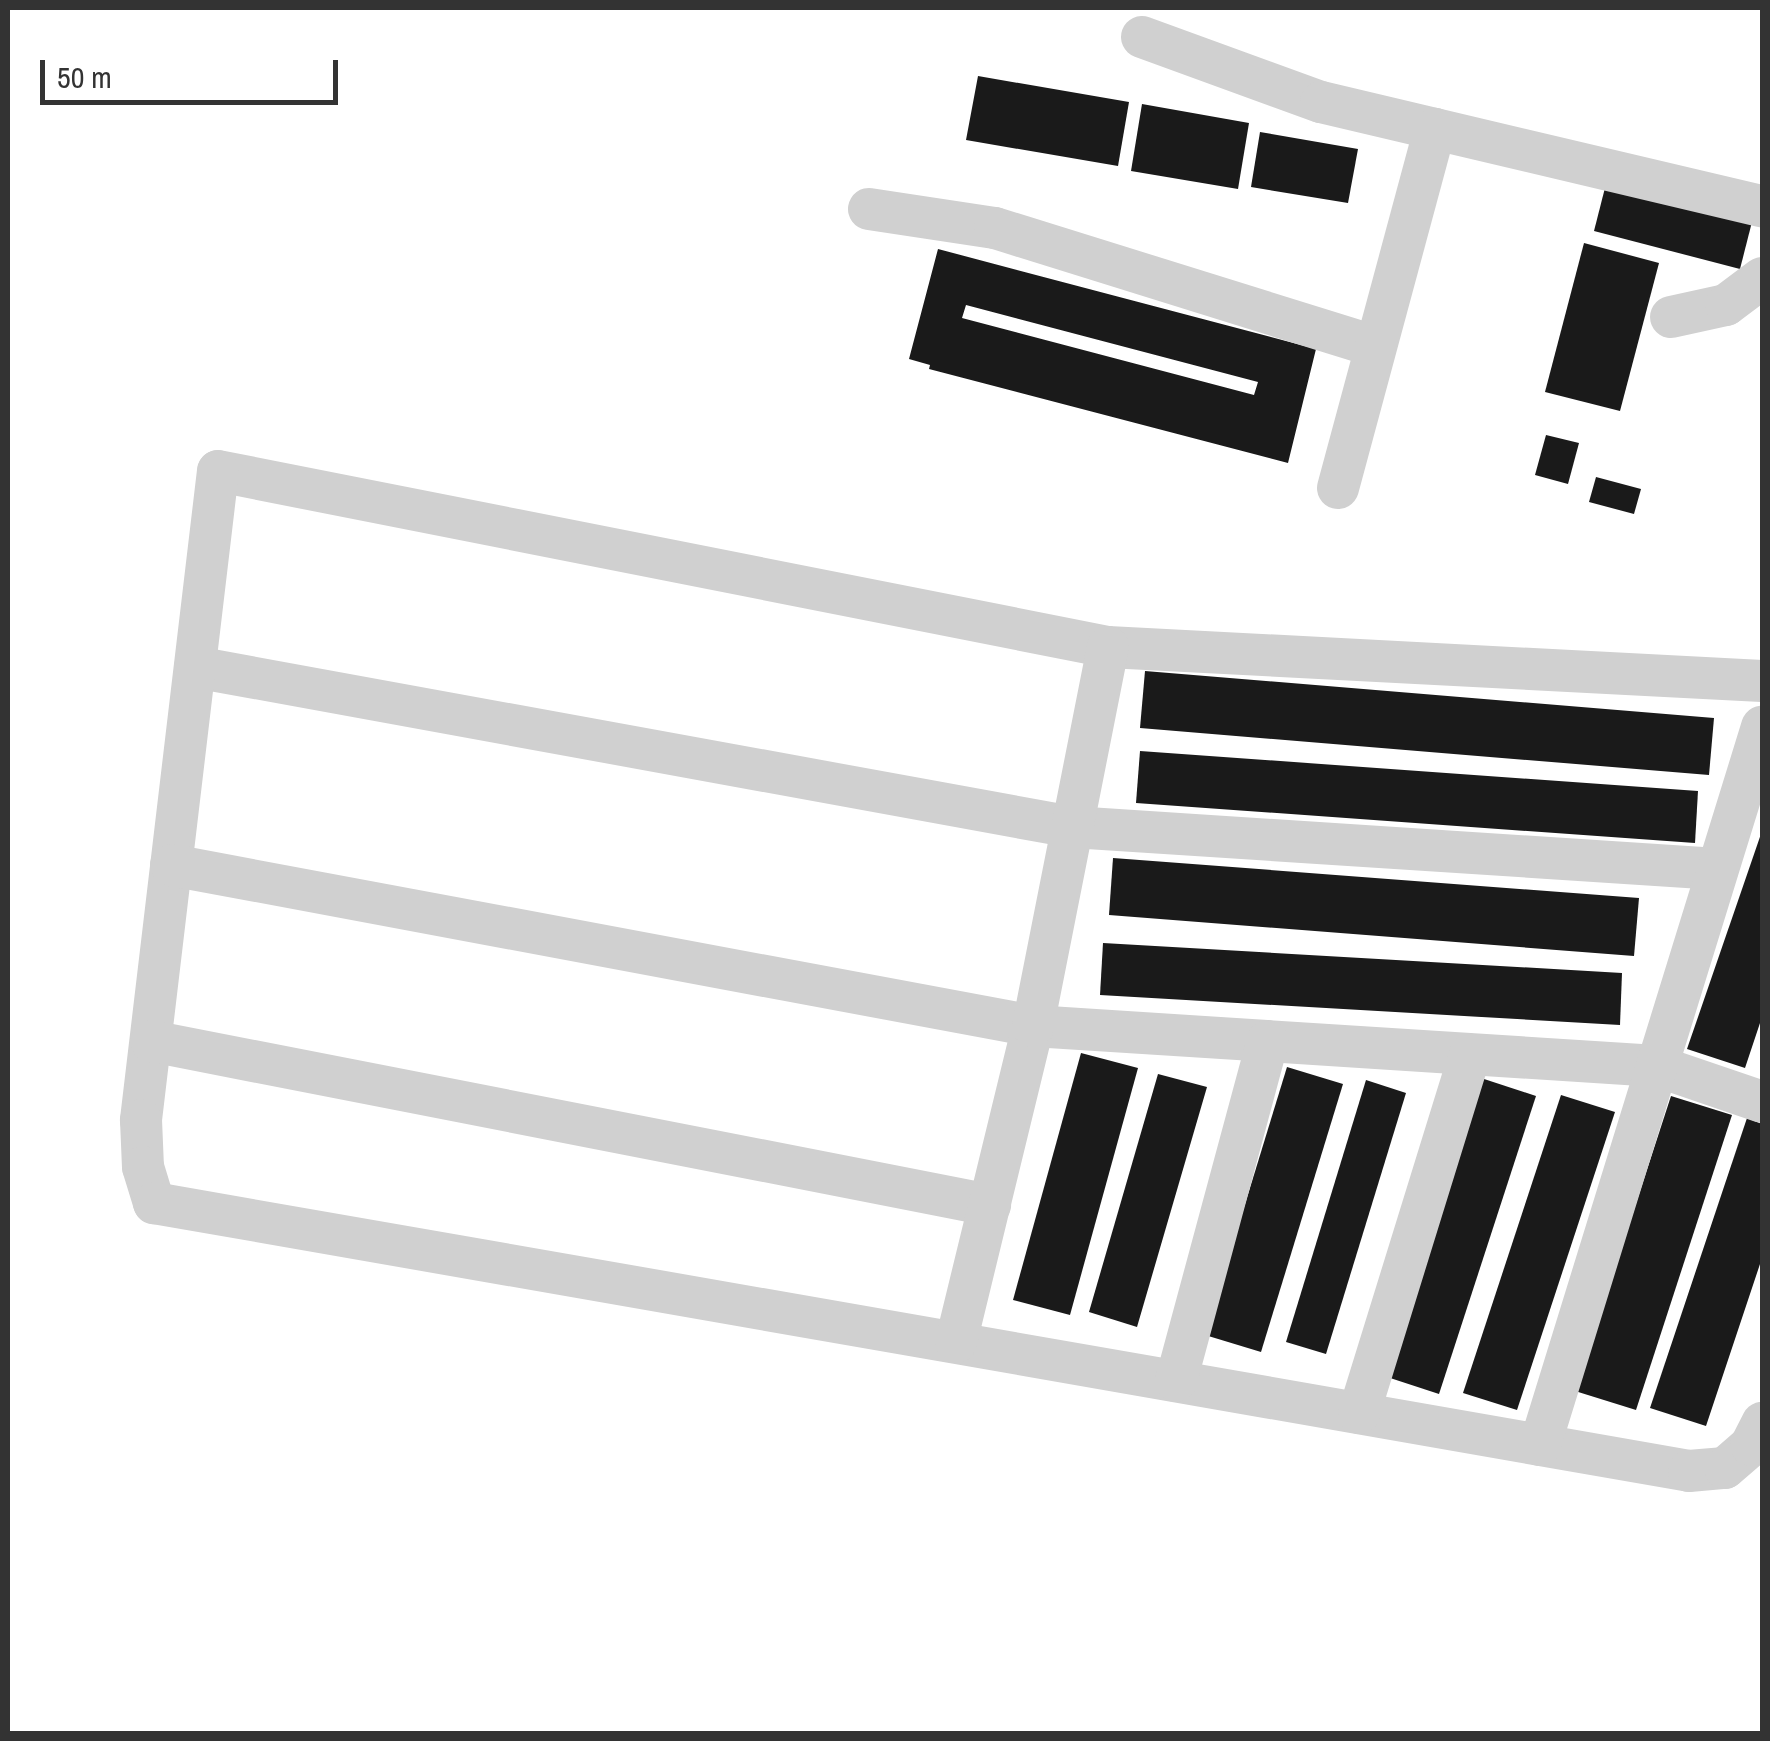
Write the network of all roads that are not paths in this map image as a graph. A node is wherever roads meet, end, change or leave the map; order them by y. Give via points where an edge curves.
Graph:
1 (1142, 37) dead end
2 (1435, 129) junction
3 (1762, 206) edge
4 (869, 208) dead end
5 (1762, 278) edge
6 (1671, 317) dead end
7 (1374, 346) junction
8 (1338, 488) dead end
9 (1108, 647) junction
10 (195, 667) junction
11 (1762, 681) edge
12 (1762, 727) edge
13 (1072, 827) junction
14 (171, 866) junction
15 (1718, 869) junction
16 (1033, 1026) junction
17 (151, 1041) junction
18 (1268, 1041) junction
19 (1470, 1054) junction
20 (1658, 1066) junction
21 (1762, 1102) edge
22 (990, 1205) junction
23 (956, 1342) junction
24 (1176, 1381) junction
25 (1359, 1413) junction
26 (1762, 1423) edge
27 (1540, 1444) junction

1 - 2 street via 1322,102
2 - 3 street
2 - 7 street
4 - 7 street via 996,228
5 - 6 street via 1726,305
7 - 8 street
9 - 10 street via 218,472
9 - 11 street
9 - 13 street
10 - 13 street
10 - 14 street
12 - 15 street
13 - 15 street
13 - 16 street
14 - 16 street
14 - 17 street
15 - 20 street
16 - 18 street
16 - 22 street
17 - 22 street
17 - 23 street via 142,1120 154,1203
18 - 19 street
18 - 24 street
19 - 20 street
19 - 25 street
20 - 21 street
20 - 27 street
22 - 23 street
23 - 24 street
24 - 25 street
25 - 27 street
26 - 27 street via 1752,1444 1725,1468 1689,1471

